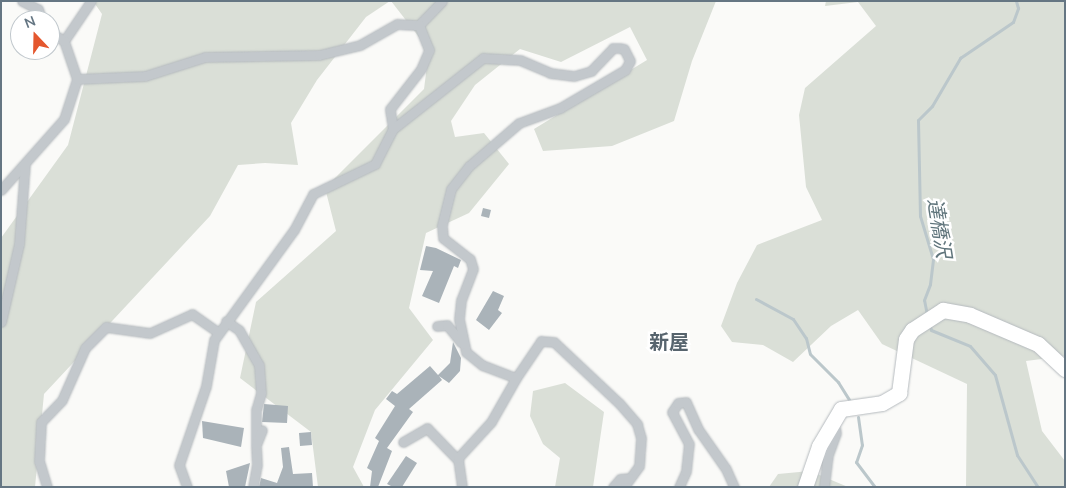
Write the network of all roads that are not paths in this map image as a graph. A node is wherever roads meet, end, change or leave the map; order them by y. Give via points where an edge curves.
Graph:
1 (22, 1) edge
2 (91, 1) edge
3 (442, 1) edge
4 (38, 10) edge
5 (419, 26) junction
6 (60, 38) edge
7 (64, 41) junction
8 (77, 79) junction
9 (393, 129) junction
10 (25, 165) junction
11 (1, 190) edge
12 (226, 321) junction
13 (1, 322) edge
14 (437, 326) dead end
15 (218, 332) junction
16 (462, 342) junction
17 (1065, 369) edge
18 (516, 378) junction
19 (834, 422) junction
20 (262, 430) dead end
21 (403, 442) dead end
22 (256, 445) junction
23 (458, 460) junction
24 (629, 478) junction
25 (47, 487) edge
26 (186, 487) edge
27 (253, 487) edge
28 (462, 487) edge
29 (613, 487) edge
30 (624, 487) edge
31 (679, 487) edge
32 (734, 487) edge
33 (805, 487) edge
34 (824, 487) edge

1 - 4 street
2 - 7 street
3 - 5 street
5 - 8 street via 397,24 360,45 319,55 205,58 145,76
5 - 9 street via 429,50 421,69 390,109
6 - 7 street
7 - 8 street
8 - 10 street via 64,119
9 - 12 street via 375,164 313,194 294,230
9 - 16 street via 484,58 520,60 550,73 574,76 591,71 613,48 624,49 628,54 630,61 625,70 560,108 519,123 500,137 451,189 442,226 443,238 470,259 473,269 461,300
10 - 11 street
10 - 13 street via 19,244
12 - 15 street
12 - 22 street via 239,330 259,365 261,393 256,410
14 - 16 street via 446,325
15 - 25 street via 192,314 150,333 106,327 86,348 62,400 41,422 39,462
15 - 26 street via 204,391 180,465
16 - 18 street via 466,352 482,365
17 - 19 main road via 1038,344 970,315 943,310 912,330 906,339 899,393 882,403 841,409
18 - 23 street via 491,422
18 - 24 street via 541,341 554,342 637,424 641,453 639,466
19 - 33 main road via 819,446
19 - 34 street via 836,433 828,455
20 - 22 street
21 - 23 street via 427,428
22 - 27 street
23 - 28 street
24 - 29 street via 620,479
24 - 30 street
31 - 32 street via 686,470 689,444 672,412 678,403 686,402 698,429 726,469

